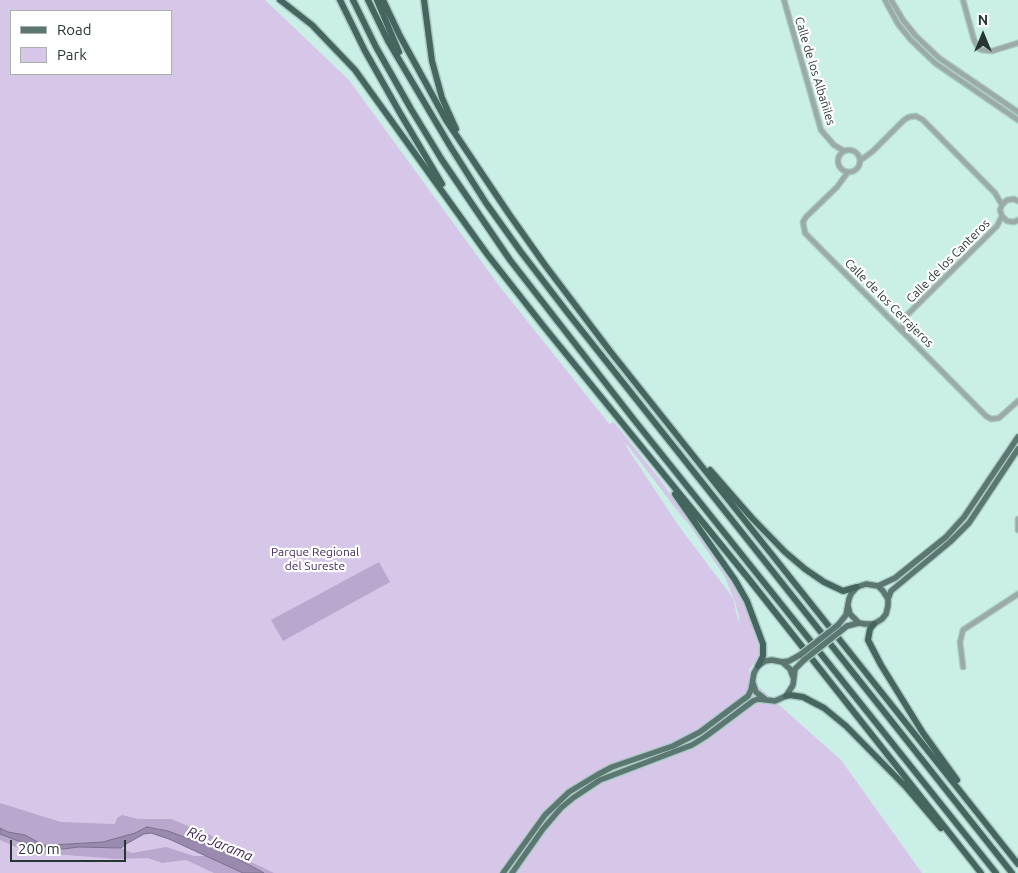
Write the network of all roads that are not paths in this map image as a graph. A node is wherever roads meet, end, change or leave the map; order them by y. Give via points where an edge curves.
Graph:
1 (280, 0) edge
2 (340, 0) edge
3 (353, 0) edge
4 (368, 0) edge
5 (377, 0) edge
6 (383, 0) edge
7 (424, 0) edge
8 (784, 0) edge
9 (885, 0) edge
10 (891, 0) edge
11 (964, 0) edge
12 (1018, 43) edge
13 (401, 63) junction
14 (1018, 112) edge
15 (1018, 120) edge
16 (834, 145) junction
17 (468, 151) junction
18 (844, 151) junction
19 (839, 156) junction
20 (861, 160) junction
21 (848, 172) junction
22 (1018, 200) edge
23 (1002, 205) junction
24 (459, 213) junction
25 (1002, 216) junction
26 (1018, 220) edge
27 (905, 317) junction
28 (892, 320) junction
29 (903, 332) junction
30 (1018, 401) edge
31 (656, 407) junction
32 (1018, 437) edge
33 (635, 439) junction
34 (1018, 449) edge
35 (1018, 519) edge
36 (1018, 530) edge
37 (878, 586) junction
38 (857, 587) junction
39 (1018, 594) edge
40 (888, 599) junction
41 (848, 606) junction
42 (858, 622) junction
43 (874, 624) junction
44 (840, 627) junction
45 (802, 658) junction
46 (782, 662) junction
47 (758, 666) junction
48 (963, 667) dead end
49 (793, 677) junction
50 (753, 683) junction
51 (786, 696) junction
52 (767, 700) junction
53 (1018, 864) edge
54 (503, 873) edge
55 (512, 873) edge
56 (980, 873) edge
57 (996, 873) edge
58 (1012, 873) edge

1 - 24 highway via 312,25 355,70
2 - 24 highway via 365,51
3 - 57 highway via 376,47 446,167 510,260
4 - 13 highway
5 - 13 highway
6 - 17 highway via 432,95
7 - 17 highway via 436,78 442,98
8 - 16 street, Calle de los Albañiles via 819,123
9 - 15 street via 898,24 935,63
10 - 14 street via 915,35 939,58
11 - 12 street via 978,48 992,51
13 - 58 highway via 486,203 566,312
16 - 18 street, Calle de los Albañiles
16 - 19 street, Calle de los Albañiles
17 - 31 highway via 545,264
18 - 19 street
18 - 20 street via 855,151
19 - 21 street via 840,167
20 - 21 street via 858,169
20 - 23 street via 904,120 920,117 996,193
21 - 28 street, Calle de los Cerrajeros via 806,217 804,230
22 - 23 street via 1007,200
23 - 25 street
24 - 33 highway via 487,254
25 - 26 street via 1010,222
25 - 27 street, Calle de los Canteros via 998,226
27 - 28 street, Calle de los Canteros
27 - 29 street, Calle de los Canteros
28 - 29 street, Calle de los Cerrajeros
29 - 30 street, Calle de los Cerrajeros via 986,416 999,418
31 - 38 highway via 785,552 805,569 843,591
31 - 53 highway
32 - 37 main road via 964,517 946,537 895,578
33 - 47 highway via 736,580 763,644 763,656
33 - 56 highway via 841,694
34 - 40 main road via 969,523 891,591
35 - 36 street
37 - 38 main road via 866,584
37 - 40 main road
38 - 41 main road
39 - 48 street via 964,630 960,642
40 - 43 main road via 886,614
41 - 42 main road via 850,614
41 - 44 main road
42 - 43 main road
42 - 44 main road
43 - 53 highway via 868,640 881,665 940,757
44 - 45 main road, bridge
45 - 46 main road
45 - 49 main road
46 - 47 main road via 765,661
46 - 49 main road via 790,668
47 - 50 main road
49 - 51 main road via 793,685
50 - 52 main road via 756,692
50 - 54 main road via 744,700 700,732 673,746 596,774 569,792 545,815
51 - 52 main road via 775,701
51 - 56 highway via 803,697 824,708 846,726 906,787
52 - 55 main road via 758,699 748,704 692,745 614,774 585,789 551,819

